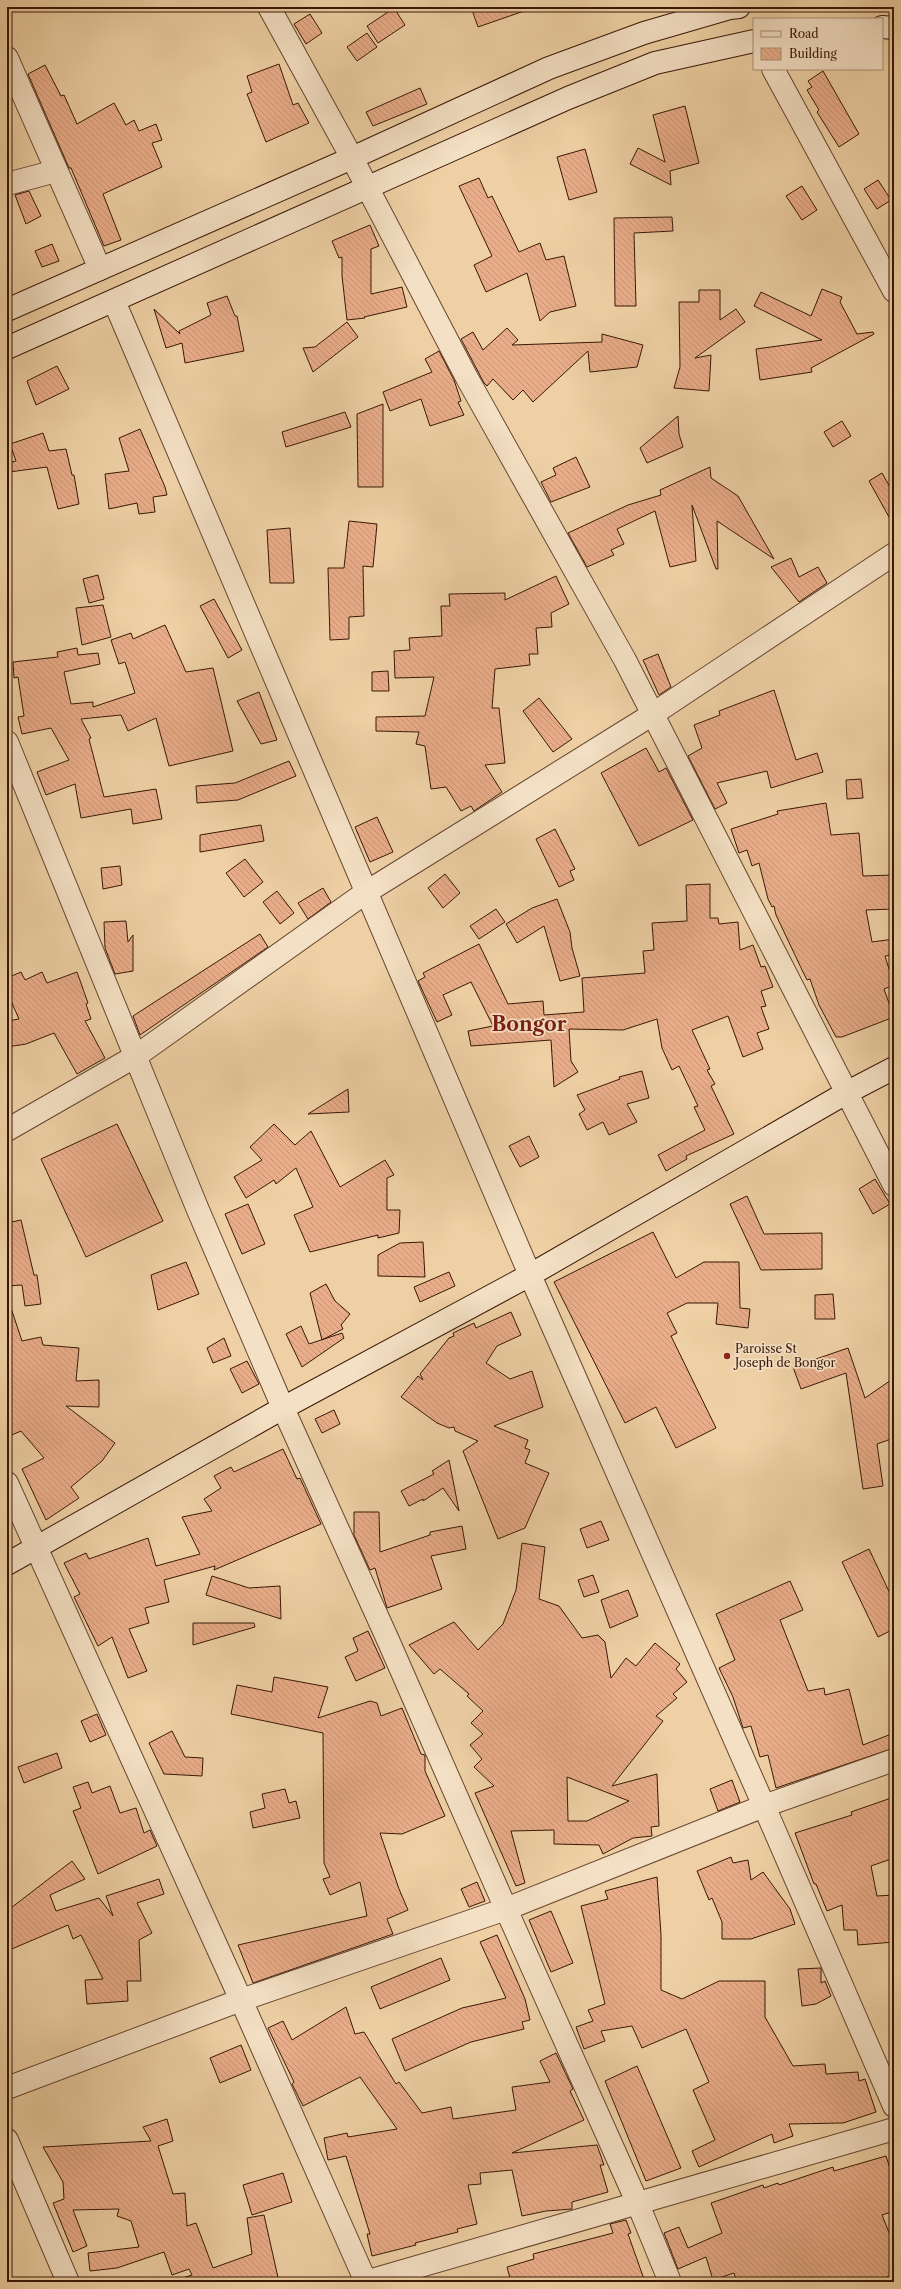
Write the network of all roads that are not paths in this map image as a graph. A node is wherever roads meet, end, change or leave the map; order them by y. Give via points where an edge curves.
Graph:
1 (268, 7) edge
2 (733, 7) edge
3 (883, 27) edge
4 (894, 28) edge
5 (753, 41) edge
6 (7, 58) edge
7 (774, 70) edge
8 (500, 91) junction
9 (517, 120) junction
10 (352, 158) junction
11 (56, 171) junction
12 (7, 184) edge
13 (367, 187) junction
14 (100, 269) junction
15 (894, 291) edge
16 (114, 301) junction
17 (7, 310) edge
18 (7, 348) edge
19 (894, 554) edge
20 (653, 714) junction
21 (7, 742) edge
22 (365, 893) junction
23 (136, 1056) junction
24 (894, 1068) edge
25 (846, 1093) junction
26 (7, 1130) edge
27 (894, 1185) edge
28 (530, 1275) junction
29 (283, 1408) junction
30 (7, 1483) edge
31 (35, 1547) junction
32 (7, 1564) edge
33 (894, 1760) edge
34 (764, 1806) junction
35 (506, 1909) junction
36 (241, 2000) junction
37 (7, 2088) edge
38 (894, 2106) edge
39 (894, 2129) edge
40 (7, 2140) edge
41 (638, 2204) junction
42 (68, 2282) edge
43 (366, 2282) edge
44 (670, 2282) edge

1 - 10 street
2 - 8 street via 644,33 549,68
3 - 4 street
5 - 9 street via 655,63
6 - 11 street
7 - 15 street
8 - 9 street
8 - 10 street
9 - 13 street
10 - 13 street
10 - 14 street
11 - 12 street
11 - 14 street
13 - 16 street
13 - 20 street via 466,378
14 - 17 street
16 - 18 street
16 - 22 street
19 - 20 street
20 - 22 street
20 - 25 street
21 - 23 street
22 - 23 street
22 - 28 street
23 - 26 street
23 - 29 street via 198,1210
24 - 25 street
25 - 27 street
25 - 28 street
28 - 29 street
28 - 34 street
29 - 31 street
29 - 35 street
30 - 31 street
31 - 32 street
31 - 36 street
33 - 34 street
34 - 35 street
34 - 38 street
35 - 36 street
35 - 41 street
36 - 37 street
36 - 43 street
39 - 41 street
40 - 42 street
41 - 43 street
41 - 44 street

